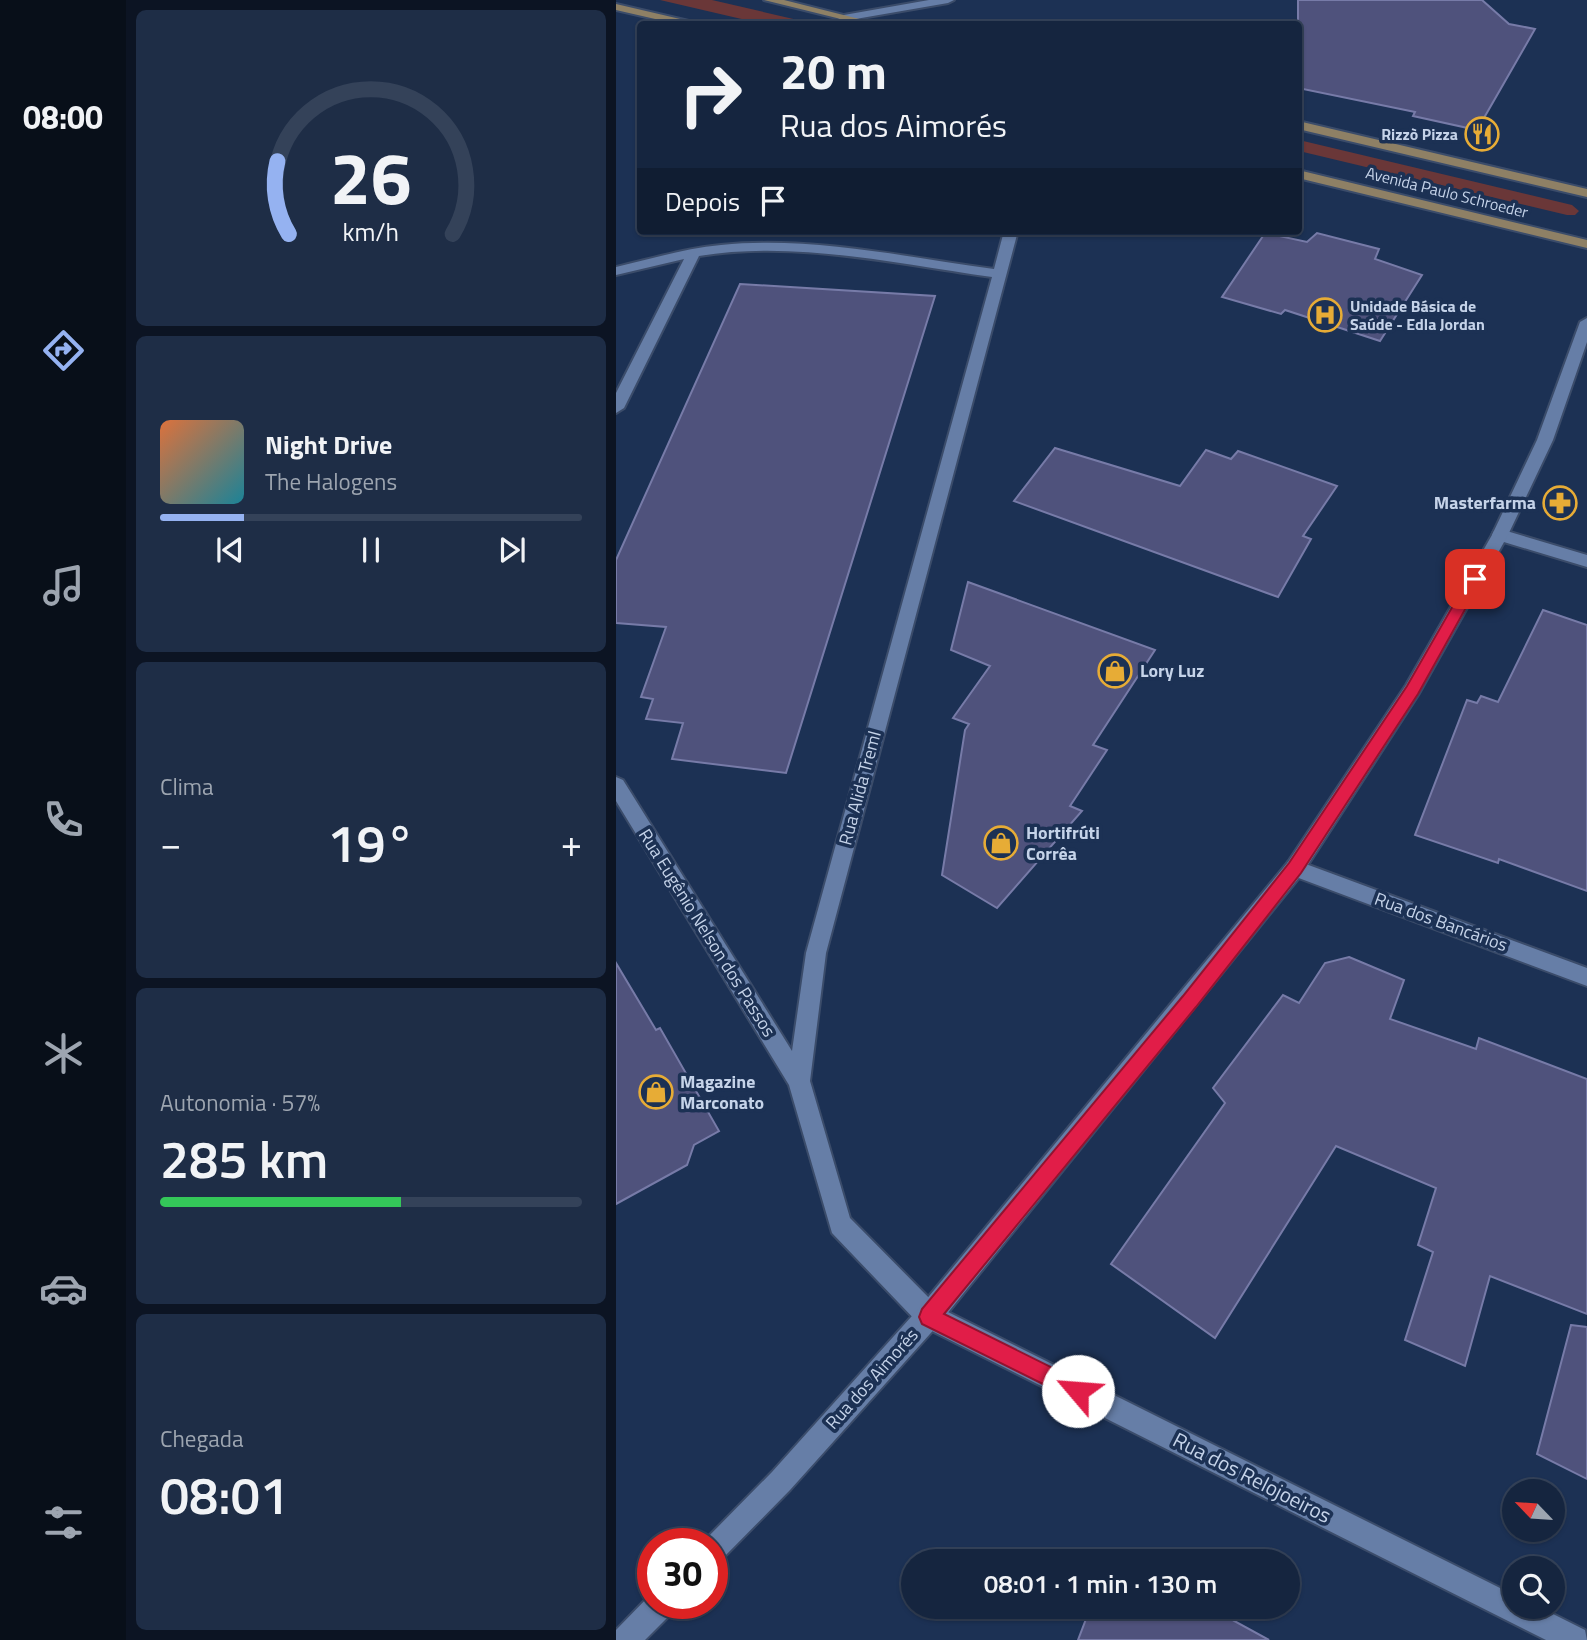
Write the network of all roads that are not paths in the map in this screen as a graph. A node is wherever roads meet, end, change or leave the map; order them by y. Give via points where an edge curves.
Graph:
1 (770, 0) edge
2 (948, 0) edge
3 (616, 7) edge
4 (844, 18) junction
5 (676, 21) edge
6 (858, 21) edge
7 (1302, 126) edge
8 (1302, 175) edge
9 (1587, 193) edge
10 (1010, 235) edge
11 (1587, 244) edge
12 (694, 253) junction
13 (616, 271) edge
14 (999, 274) junction
15 (1587, 322) edge
16 (616, 408) edge
17 (1500, 535) junction
18 (1587, 561) edge
19 (616, 785) edge
20 (1295, 868) junction
21 (1587, 977) edge
22 (799, 1081) junction
23 (929, 1317) junction
24 (728, 1535) edge
25 (646, 1619) edge
26 (626, 1640) edge
27 (1576, 1640) edge

1 - 4 main road
2 - 4 street
3 - 5 main road
4 - 6 main road
7 - 9 main road, Avenida Paulo Schroeder
8 - 11 main road, Avenida Paulo Schroeder
10 - 14 street, Rua Alida Treml
12 - 13 street
12 - 14 street via 790,247
12 - 16 street
14 - 22 street, Rua Alida Treml via 816,953
15 - 17 street, Rua dos Aimorés via 1545,440
17 - 18 street
17 - 20 street, Rua dos Aimorés via 1412,690
19 - 22 street, Rua Eugênio Nelson dos Passos
20 - 21 street, Rua dos Bancários
20 - 23 street, Rua dos Aimorés
22 - 23 street, Rua Alida Treml via 840,1225
23 - 24 street, Rua dos Aimorés
23 - 27 street, Rua dos Relojoeiros
25 - 26 street

